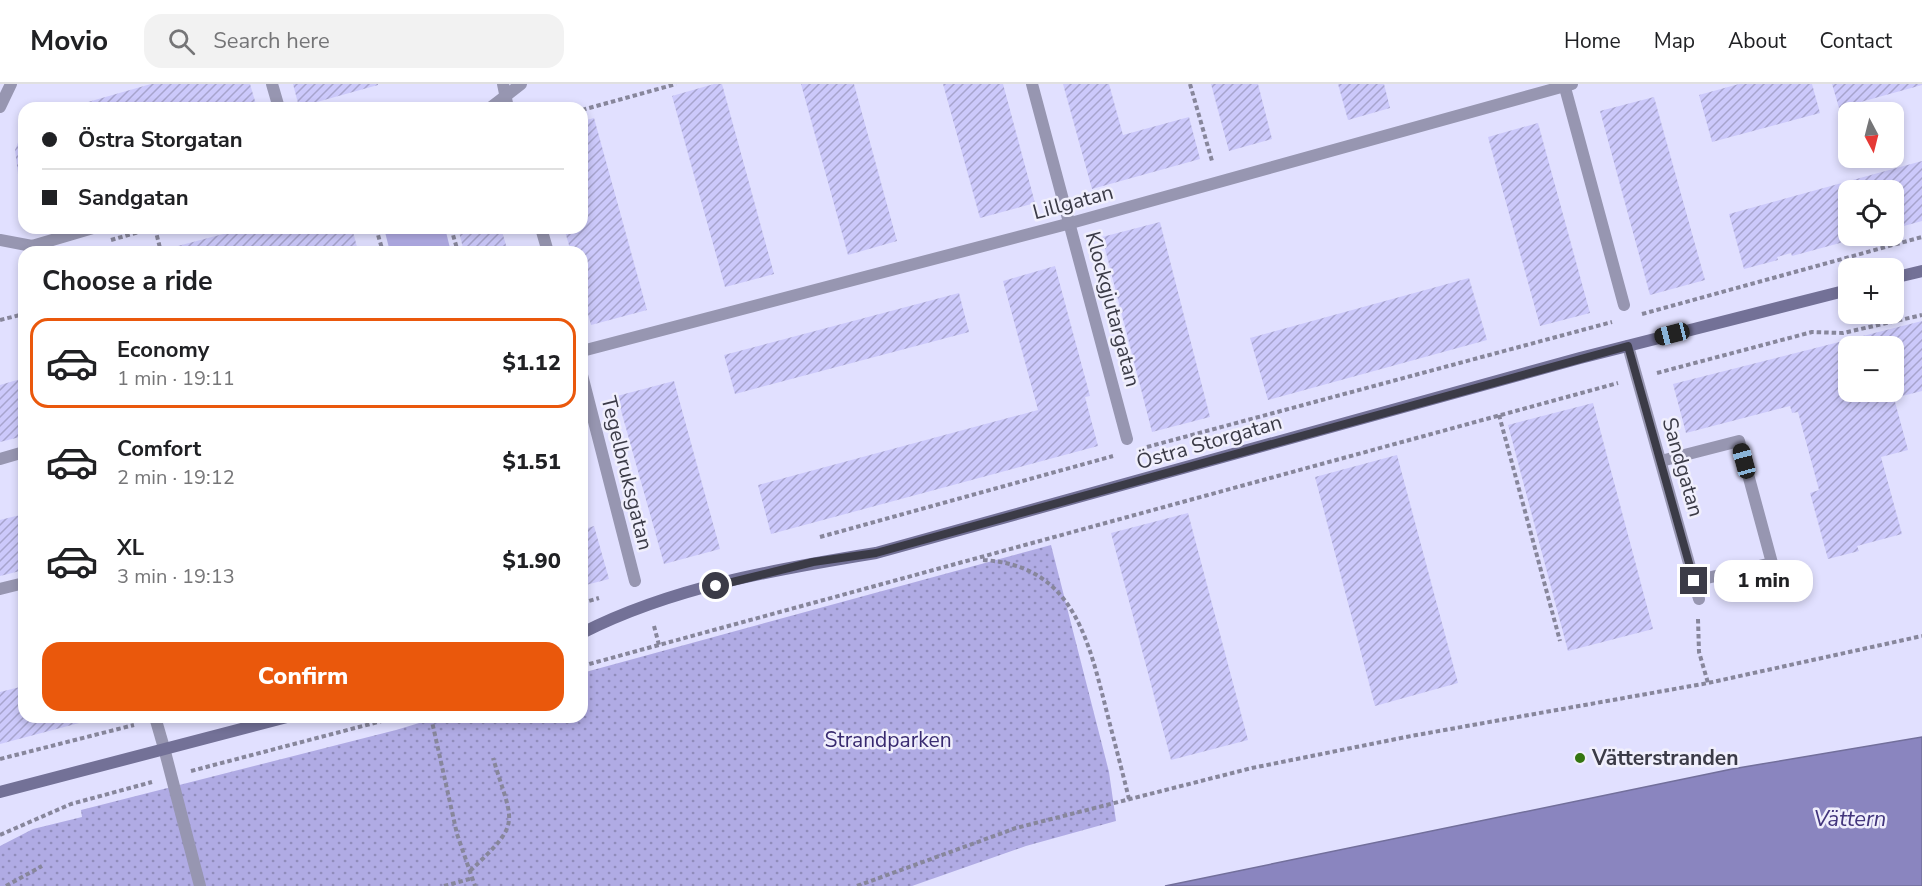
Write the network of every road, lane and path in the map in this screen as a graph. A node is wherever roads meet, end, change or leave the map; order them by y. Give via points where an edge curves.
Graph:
1 (11, 84) edge
2 (272, 84) edge
3 (521, 84) edge
4 (675, 84) edge
5 (1032, 84) edge
6 (1190, 84) edge
7 (1567, 85) edge
8 (505, 96) edge
9 (277, 102) edge
10 (0, 107) edge
11 (588, 108) edge
12 (1218, 183) junction
13 (1071, 223) junction
14 (76, 234) edge
15 (1922, 237) edge
16 (0, 240) edge
17 (22, 246) edge
18 (42, 246) edge
19 (1922, 271) edge
20 (1904, 275) edge
21 (1838, 293) edge
22 (1624, 305) dead end
23 (1639, 315) dead end
24 (1922, 315) edge
25 (18, 316) edge
26 (0, 320) edge
27 (1617, 321) dead end
28 (1628, 346) junction
29 (588, 349) edge
30 (1637, 378) junction
31 (588, 398) edge
32 (1499, 415) junction
33 (1127, 439) dead end
34 (1142, 448) dead end
35 (18, 454) edge
36 (1120, 455) dead end
37 (0, 459) edge
38 (1661, 461) junction
39 (814, 539) dead end
40 (977, 560) junction
41 (635, 581) dead end
42 (1694, 581) junction
43 (18, 585) edge
44 (0, 590) edge
45 (604, 597) dead end
46 (1699, 599) joint
47 (588, 601) edge
48 (588, 630) edge
49 (1922, 636) edge
50 (1560, 641) dead end
51 (588, 664) edge
52 (1708, 683) junction
53 (136, 723) edge
54 (156, 723) edge
55 (263, 723) edge
56 (374, 723) edge
57 (432, 723) edge
58 (164, 748) junction
59 (493, 758) dead end
60 (0, 759) edge
61 (170, 777) junction
62 (0, 792) edge
63 (1129, 799) junction
64 (0, 835) edge
65 (42, 866) dead end
66 (470, 871) junction
67 (473, 878) junction
68 (6, 886) edge
69 (200, 886) edge
70 (444, 886) edge
71 (475, 886) edge
72 (857, 886) edge

1 - 10 street
2 - 9 street
3 - 8 street
4 - 11 path
5 - 13 street, Klockgjutargatan
6 - 12 path
7 - 12 street, Lillgatan
7 - 22 street
12 - 13 street, Lillgatan
13 - 29 street, Lillgatan
13 - 33 street, Klockgjutargatan
14 - 18 street
15 - 23 path
16 - 17 street
19 - 20 street
21 - 28 street, Östra Storgatan
24 - 30 path via 1843,333 1812,333
25 - 26 path
27 - 34 path
28 - 30 street, Sandgatan
28 - 48 street, Östra Storgatan via 876,553 738,579 624,612
30 - 32 path
30 - 38 street, Sandgatan
31 - 41 street, Tegelbruksgatan
32 - 40 path
32 - 50 path
35 - 37 street
36 - 39 path
38 - 42 street, Sandgatan
38 - 42 street via 1739,441 1773,563
40 - 51 path
40 - 63 path via 1001,561 1027,570 1049,584 1075,612 1095,664
42 - 46 street, Sandgatan
43 - 44 street
45 - 47 path
46 - 52 path via 1697,637
49 - 52 path
52 - 63 path via 1411,735 1252,768
53 - 60 path
54 - 58 street
55 - 58 street
56 - 61 path
57 - 66 path via 457,834
58 - 61 street
58 - 62 street
59 - 66 path via 510,821 503,840
61 - 64 path via 71,804
61 - 69 street
63 - 72 path via 1016,828
65 - 68 path
66 - 67 path
67 - 70 path
67 - 71 path

